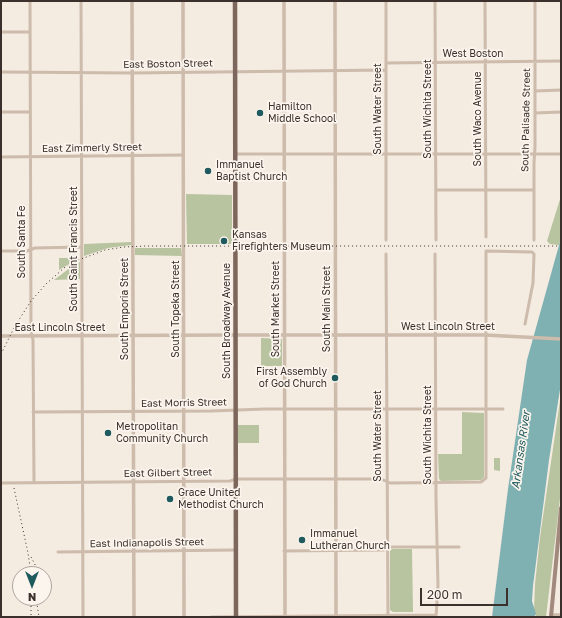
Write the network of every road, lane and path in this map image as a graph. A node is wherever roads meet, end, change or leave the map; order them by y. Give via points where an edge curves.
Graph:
1 (30, 1) edge
2 (81, 1) edge
3 (132, 1) edge
4 (183, 1) edge
5 (235, 1) edge
6 (284, 1) edge
7 (335, 1) edge
8 (386, 1) edge
9 (435, 1) edge
10 (485, 1) edge
11 (535, 1) edge
12 (1, 32) edge
13 (30, 32) junction
14 (485, 61) junction
15 (535, 61) junction
16 (561, 61) edge
17 (436, 62) junction
18 (386, 63) junction
19 (335, 70) junction
20 (386, 70) junction
21 (236, 71) junction
22 (284, 71) junction
23 (1, 72) edge
24 (30, 72) junction
25 (184, 72) junction
26 (81, 73) junction
27 (132, 73) junction
28 (561, 90) edge
29 (535, 91) junction
30 (1, 112) edge
31 (30, 112) junction
32 (535, 112) junction
33 (561, 112) edge
34 (486, 153) junction
35 (535, 153) junction
36 (236, 154) junction
37 (436, 154) junction
38 (561, 154) edge
39 (183, 155) junction
40 (284, 155) junction
41 (335, 155) junction
42 (386, 155) junction
43 (81, 156) junction
44 (132, 156) junction
45 (1, 157) edge
46 (30, 157) junction
47 (486, 189) junction
48 (436, 190) junction
49 (534, 190) junction
50 (486, 237) dead end
51 (386, 240) dead end
52 (436, 240) dead end
53 (534, 240) dead end
54 (81, 247) junction
55 (31, 249) junction
56 (1, 251) edge
57 (386, 254) dead end
58 (435, 254) dead end
59 (525, 324) dead end
60 (235, 335) junction
61 (284, 335) junction
62 (335, 335) junction
63 (386, 335) junction
64 (436, 335) junction
65 (486, 335) junction
66 (1, 336) edge
67 (32, 336) junction
68 (82, 336) junction
69 (134, 336) junction
70 (184, 336) junction
71 (561, 339) edge
72 (284, 409) junction
73 (335, 409) junction
74 (386, 409) junction
75 (436, 409) junction
76 (503, 409) dead end
77 (236, 410) junction
78 (486, 410) junction
79 (184, 411) junction
80 (34, 412) junction
81 (83, 412) junction
82 (134, 412) junction
83 (236, 479) junction
84 (284, 479) junction
85 (335, 479) junction
86 (185, 481) junction
87 (386, 481) junction
88 (34, 482) junction
89 (83, 482) junction
90 (134, 482) junction
91 (436, 482) junction
92 (1, 483) edge
93 (561, 508) edge
94 (437, 547) junction
95 (459, 547) dead end
96 (386, 549) junction
97 (236, 550) junction
98 (335, 550) junction
99 (134, 551) junction
100 (185, 551) junction
101 (284, 551) junction
102 (58, 552) dead end
103 (83, 552) junction
104 (561, 615) edge
105 (336, 616) edge
106 (388, 616) edge
107 (436, 616) edge
108 (551, 616) edge
109 (82, 617) edge
110 (134, 617) edge
111 (184, 617) edge
112 (211, 617) edge
113 (236, 617) edge
114 (285, 617) edge

1 - 13 street, South Santa Fe
2 - 26 street, South Saint Francis Street
3 - 27 street, South Emporia Street
4 - 25 street, South Topeka Street
5 - 21 main road, South Broadway Avenue
6 - 22 street, South Market Street
7 - 19 street, South Main Street
8 - 18 street, South Water Street
9 - 17 street, South Wichita Street
10 - 14 street, South Waco Avenue
11 - 15 street, South Palisade Street
12 - 13 street
13 - 24 street, South Santa Fe
14 - 15 street, West Boston
14 - 17 street, West Boston
14 - 34 street, South Waco Avenue
15 - 16 street, West Boston
15 - 29 street, South Palisade Street
17 - 18 street, West Boston
17 - 37 street, South Wichita Street
18 - 20 street, South Water Street
19 - 20 street
19 - 22 street, East Boston Street
19 - 41 street, South Main Street
20 - 42 street, South Water Street
21 - 22 street, East Boston Street
21 - 25 street, East Boston Street
21 - 36 main road, South Broadway Avenue
22 - 40 street, South Market Street
23 - 24 street, East Boston Street
24 - 26 street, East Boston Street
24 - 31 street, South Santa Fe
25 - 27 street, East Boston Street
25 - 39 street, South Topeka Street
26 - 27 street, East Boston Street
26 - 43 street, South Saint Francis Street
27 - 44 street, South Emporia Street
28 - 29 street
29 - 32 street, South Palisade Street
30 - 31 street
31 - 46 street, South Santa Fe
32 - 33 street
32 - 35 street, South Palisade Street
34 - 35 street
34 - 37 street
34 - 47 street, South Waco Avenue
35 - 38 street
35 - 49 street, South Palisade Street
36 - 40 street
36 - 60 main road, South Broadway Avenue
37 - 42 street
37 - 48 street, South Wichita Street
39 - 44 street, East Zimmerly Street
39 - 70 street, South Topeka Street
40 - 41 street
40 - 61 street, South Market Street
41 - 42 street
41 - 62 street, South Main Street
42 - 51 street, South Water Street
43 - 44 street, East Zimmerly Street
43 - 46 street, East Zimmerly Street
43 - 54 street, South Saint Francis Street
44 - 69 street, South Emporia Street
45 - 46 street, East Zimmerly Street
46 - 55 street, South Santa Fe
47 - 48 street
47 - 49 street
47 - 50 street, South Waco Avenue
48 - 52 street, South Wichita Street
49 - 53 street, South Palisade Street
54 - 55 street
54 - 68 street, South Saint Francis Street
55 - 56 street
55 - 67 street, South Santa Fe
57 - 63 street, South Water Street
58 - 64 street, South Wichita Street
59 - 65 street via 534,276 534,254 486,252
60 - 61 street, East Lincoln Street
60 - 70 street, East Lincoln Street
60 - 77 main road, South Broadway Avenue
61 - 62 street, East Lincoln Street
61 - 72 street, South Market Street
62 - 63 street, West Lincoln Street
62 - 73 street, South Main Street
63 - 64 street, West Lincoln Street
63 - 74 street, South Water Street
64 - 65 street, West Lincoln Street
64 - 75 street, South Wichita Street
65 - 71 street, West Lincoln Street
65 - 78 street
66 - 67 street, East Lincoln Street
67 - 68 street, East Lincoln Street
67 - 80 street, South Santa Fe
68 - 69 street, East Lincoln Street
68 - 81 street, South Saint Francis Street
69 - 70 street, East Lincoln Street
69 - 82 street, South Emporia Street
70 - 79 street, South Topeka Street
72 - 73 street, East Morris Street
72 - 77 street, East Morris Street
72 - 84 street, South Market Street
73 - 74 street, East Morris Street
73 - 85 street, South Main Street
74 - 75 street, East Morris Street
74 - 87 street, South Water Street
75 - 78 street, East Morris Street
75 - 91 street, South Wichita Street
76 - 78 street, East Morris Street
77 - 79 street, East Morris Street
77 - 83 main road, South Broadway Avenue
78 - 91 street, East Gilbert Street via 486,478 481,482
79 - 82 street, East Morris Street
79 - 86 street, South Topeka Street
80 - 81 street, East Morris Street
80 - 88 street, South Santa Fe
81 - 82 street, East Morris Street
81 - 89 street, South Saint Francis Street
82 - 90 street, South Emporia Street
83 - 84 street, East Gilbert Street
83 - 86 street, East Gilbert Street
83 - 97 main road, South Broadway Avenue
84 - 85 street, East Gilbert Street
84 - 101 street, South Market Street
85 - 87 street, East Gilbert Street
85 - 98 street, South Main Street
86 - 90 street, East Gilbert Street
86 - 100 street, South Topeka Street
87 - 91 street, East Gilbert Street
87 - 96 street, South Water Street
88 - 89 street, East Gilbert Street
88 - 92 street, East Gilbert Street
89 - 90 street, East Gilbert Street
89 - 103 street, South Saint Francis Street
90 - 99 street, South Emporia Street
91 - 94 street, South Wichita Street
93 - 108 main road
94 - 95 street
94 - 96 street
94 - 107 street, South Wichita Street
96 - 98 street
96 - 106 street, South Water Street
97 - 100 street, East Indianapolis Street
97 - 113 main road, South Broadway Avenue
98 - 101 street
98 - 105 street, South Main Street
99 - 100 street, East Indianapolis Street
99 - 103 street, East Indianapolis Street
99 - 110 street, South Emporia Street
100 - 111 street, South Topeka Street
101 - 114 street, South Market Street
102 - 103 street, East Indianapolis Street
103 - 109 street, South Saint Francis Street
104 - 108 street
105 - 106 street
105 - 114 street
106 - 107 street
112 - 113 street
113 - 114 street

